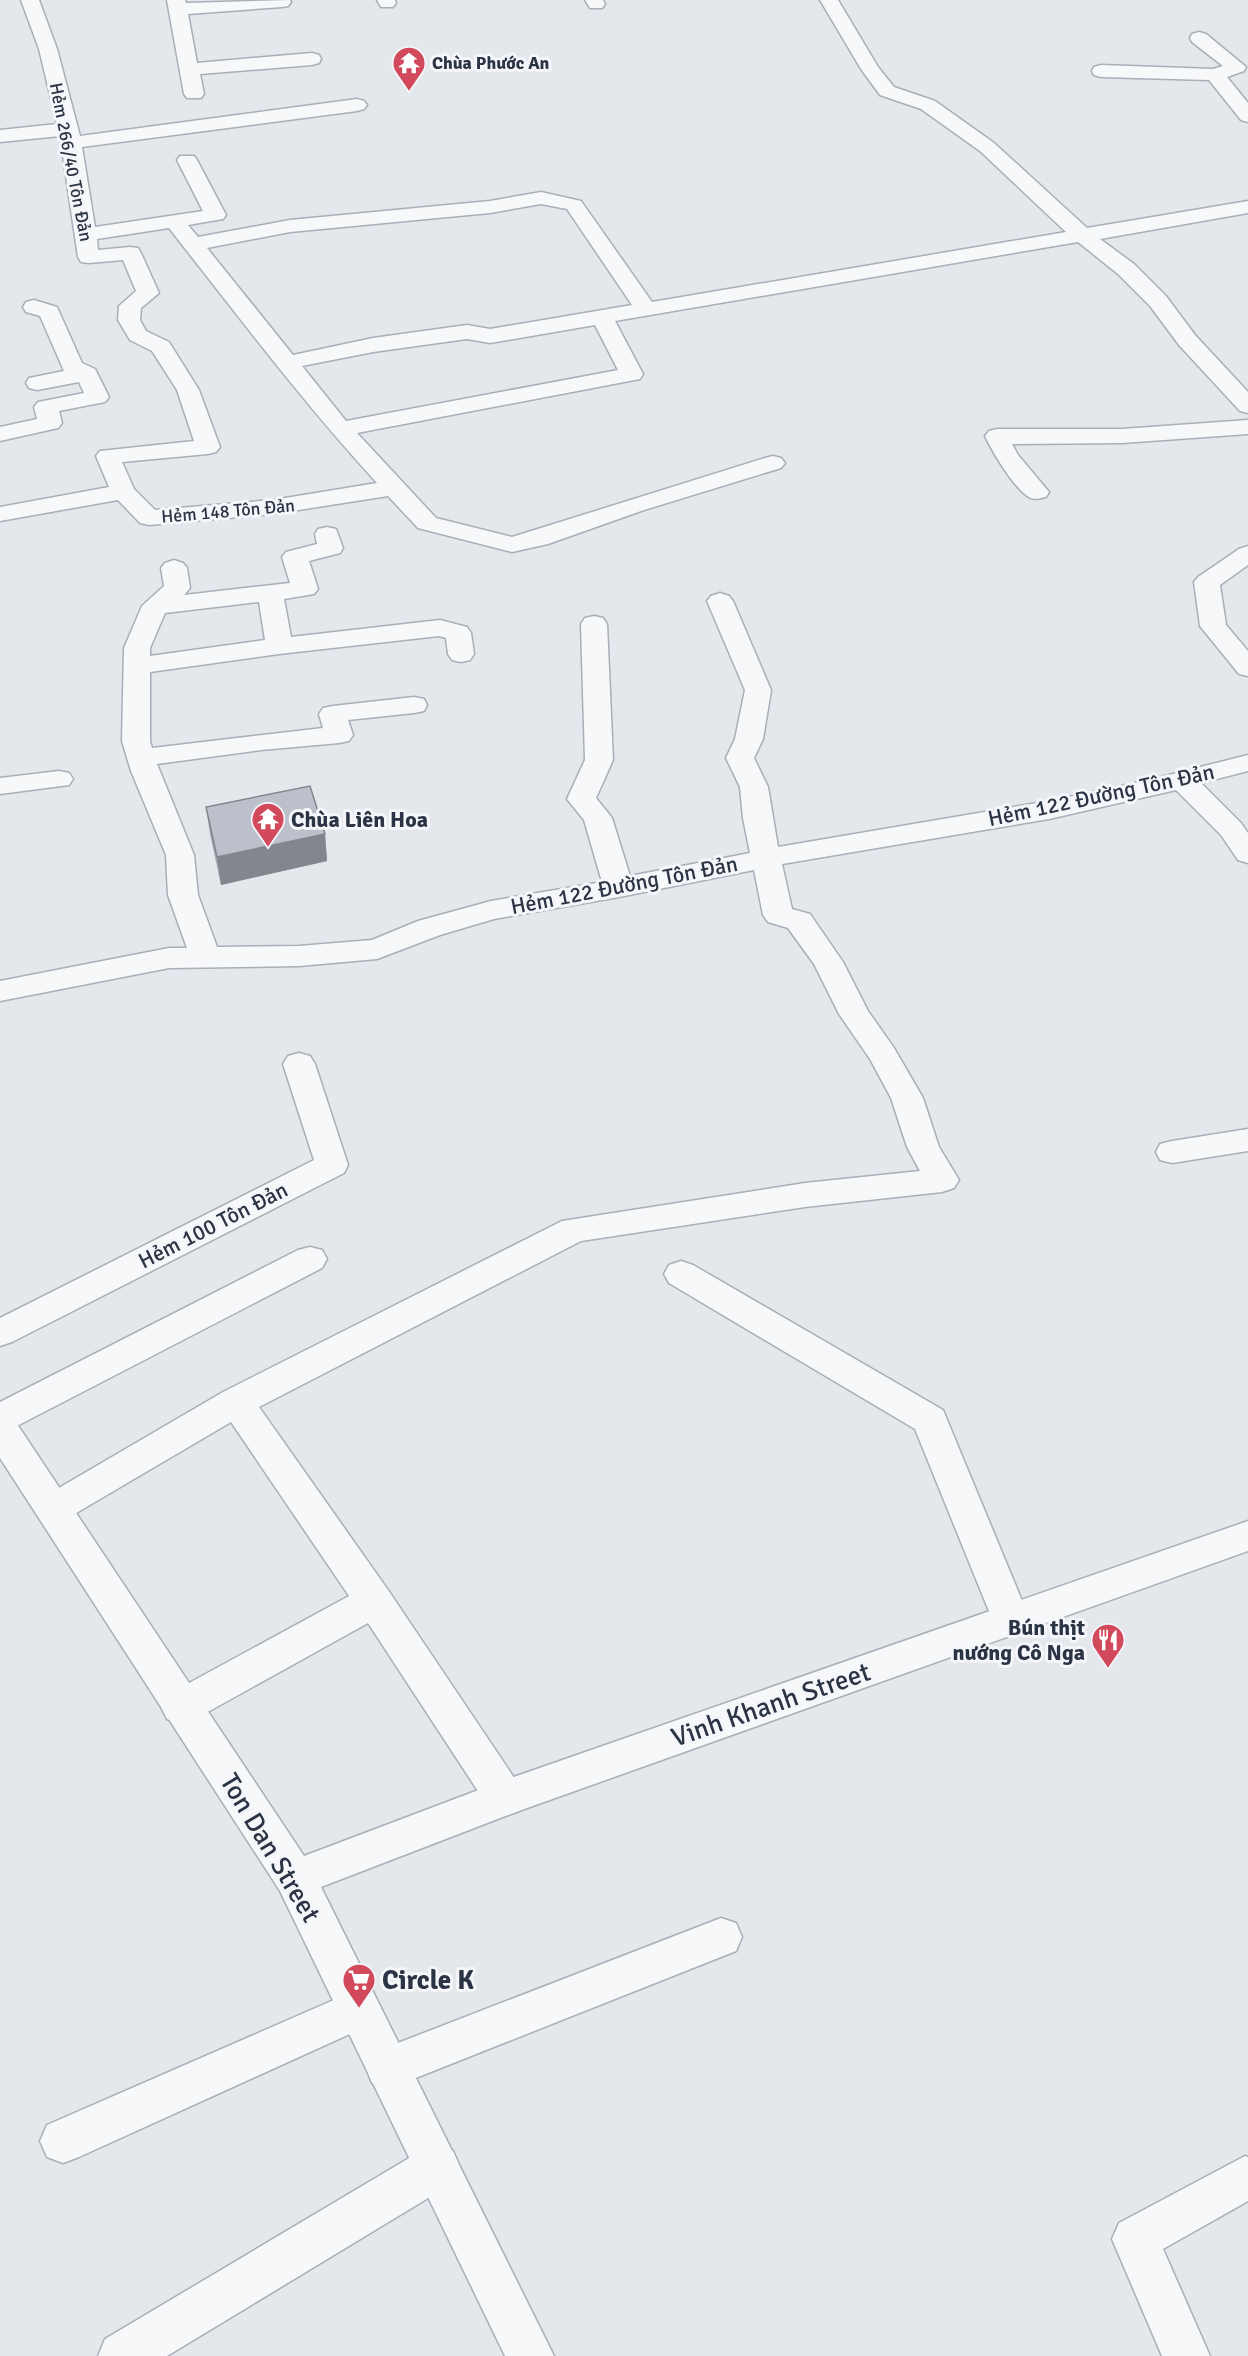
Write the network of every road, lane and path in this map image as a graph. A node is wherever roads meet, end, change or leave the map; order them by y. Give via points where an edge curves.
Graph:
1 (30, 0) edge
2 (281, 0) edge
3 (829, 0) edge
4 (177, 4) edge
5 (1200, 38) dead end
6 (312, 59) dead end
7 (189, 69) junction
8 (1101, 71) dead end
9 (1215, 75) junction
10 (194, 94) dead end
11 (1241, 98) edge
12 (357, 105) dead end
13 (62, 107) junction
14 (41, 109) dead end
15 (1248, 116) edge
16 (0, 136) edge
17 (69, 136) junction
18 (187, 160) dead end
19 (1248, 207) edge
20 (174, 221) junction
21 (1083, 237) junction
22 (194, 244) junction
23 (87, 246) junction
24 (34, 307) dead end
25 (645, 308) junction
26 (601, 316) junction
27 (285, 363) junction
28 (87, 374) junction
29 (38, 383) dead end
30 (1248, 406) edge
31 (1248, 427) edge
32 (340, 429) junction
33 (0, 434) edge
34 (772, 463) dead end
35 (395, 487) junction
36 (123, 492) junction
37 (1037, 492) dead end
38 (0, 514) edge
39 (327, 534) dead end
40 (1248, 554) edge
41 (174, 568) dead end
42 (269, 593) junction
43 (720, 601) dead end
44 (155, 606) junction
45 (594, 624) dead end
46 (279, 646) junction
47 (461, 654) dead end
48 (1246, 662) edge
49 (136, 666) junction
50 (414, 705) dead end
51 (141, 758) junction
52 (1248, 763) edge
53 (59, 779) dead end
54 (1182, 780) junction
55 (0, 786) edge
56 (1248, 854) edge
57 (767, 858) junction
58 (619, 888) junction
59 (205, 956) junction
60 (0, 991) edge
61 (299, 1064) dead end
62 (1248, 1140) edge
63 (1172, 1152) dead end
64 (310, 1259) dead end
65 (681, 1274) dead end
66 (0, 1333) edge
67 (236, 1401) junction
68 (0, 1418) edge
69 (0, 1428) edge
70 (53, 1509) junction
71 (1248, 1536) edge
72 (374, 1601) junction
73 (1011, 1620) junction
74 (181, 1707) junction
75 (505, 1798) junction
76 (295, 1878) junction
77 (722, 1938) dead end
78 (359, 2009) junction
79 (388, 2068) junction
80 (63, 2141) dead end
81 (437, 2167) junction
82 (1247, 2179) edge
83 (122, 2356) edge
84 (530, 2356) edge
85 (1186, 2356) edge

1 - 13 street, Hẻm 266/40 Tôn Đản via 48,49
2 - 4 street
3 - 21 street via 887,91 928,105 987,147
4 - 7 street
5 - 9 street via 1237,67
6 - 7 street
7 - 10 street
8 - 9 street
9 - 11 street
11 - 15 street
12 - 17 street
13 - 14 street
13 - 17 street, Hẻm 266/40 Tôn Đản
16 - 17 street
17 - 23 street, Hẻm 266/40 Tôn Đản
18 - 20 street via 216,214
19 - 21 street
20 - 22 street
20 - 23 street
21 - 25 street
21 - 30 street via 1126,269 1158,300 1187,340
22 - 25 street via 291,226 490,207 541,198 563,201 574,205
22 - 27 street
23 - 36 street via 130,253 148,292 130,306 129,320 138,335 161,347 188,390 208,447 108,456
24 - 28 street via 49,312 72,366
25 - 26 street
26 - 27 street via 490,336 467,332 373,345
26 - 32 street via 632,374
27 - 32 street
28 - 29 street
28 - 33 street via 97,397 46,407 50,423
31 - 37 street via 1175,435 1067,439 997,436 1006,457
32 - 35 street
34 - 35 street via 512,545 427,524
35 - 36 street, Hẻm 148 Tôn Đản via 342,499 149,518
36 - 38 street
39 - 42 street via 331,548 295,557 305,589
40 - 48 street via 1207,582 1213,626
41 - 44 street via 177,588
42 - 44 street
42 - 46 street
43 - 57 street via 758,690 749,739 740,758 754,787
44 - 49 street via 137,648
45 - 58 street via 600,760 581,799 598,818
46 - 47 street via 440,628 458,633
46 - 49 street
49 - 51 street via 136,741
50 - 51 street via 333,714 339,735
51 - 59 street via 180,855 183,895
52 - 54 street, Hẻm 122 Đường Tôn Đản
53 - 55 street
54 - 56 street via 1231,829
54 - 57 street, Hẻm 122 Đường Tôn Đản via 1049,810
57 - 58 street, Hẻm 122 Đường Tôn Đản
57 - 67 street via 778,915 799,921 828,962 854,1014 907,1098 923,1147 942,1180 805,1195 574,1230
58 - 59 street, Hẻm 122 Đường Tôn Đản via 491,910 429,928 377,949 299,956
59 - 60 street, Hẻm 122 Đường Tôn Đản via 169,958
61 - 66 street, Hẻm 100 Tôn Đản via 332,1165
62 - 63 street
64 - 68 street
65 - 73 street via 930,1420
67 - 70 street
67 - 72 street
69 - 70 street, Ton Dan Street
70 - 74 street, Ton Dan Street
71 - 73 street, Vinh Khanh Street
72 - 74 street
72 - 75 street
73 - 75 street, Vinh Khanh Street
74 - 76 street, Ton Dan Street
75 - 76 street, Vinh Khanh Street
76 - 78 street, Ton Dan Street
77 - 79 street
78 - 79 street, Ton Dan Street
78 - 80 street
79 - 81 street, Ton Dan Street
81 - 83 street
81 - 84 street, Ton Dan Street
82 - 85 street via 1135,2239

